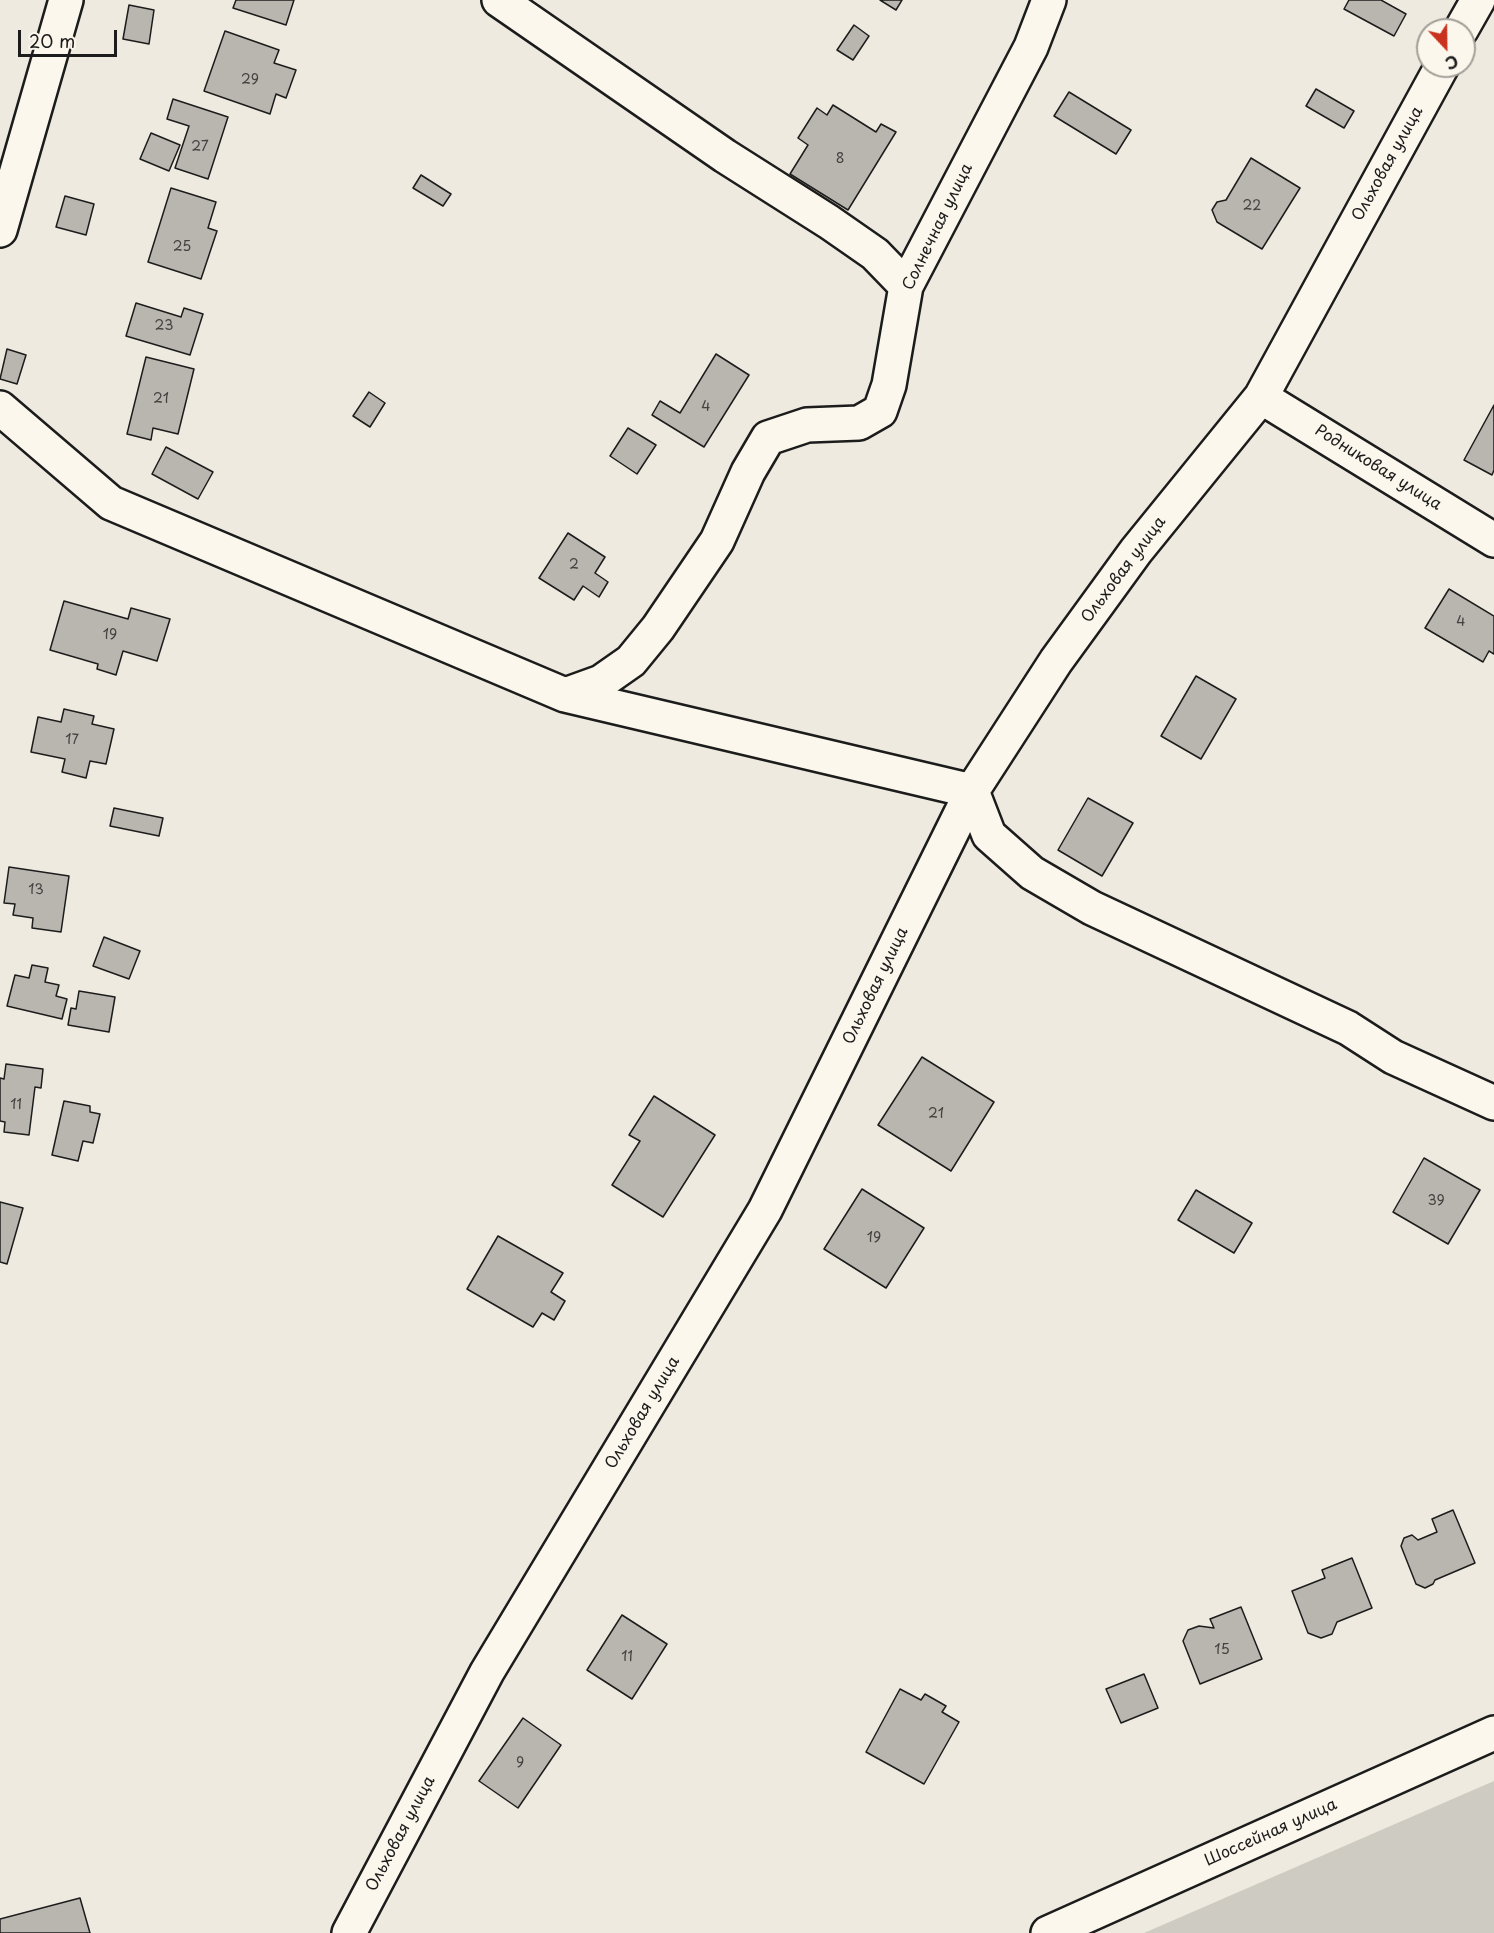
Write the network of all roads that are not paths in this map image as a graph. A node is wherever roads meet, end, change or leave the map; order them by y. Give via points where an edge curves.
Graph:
1 (66, 0) edge
2 (499, 0) edge
3 (1049, 0) edge
4 (1478, 0) edge
5 (1468, 18) edge
6 (1435, 78) edge
7 (0, 230) edge
8 (906, 286) junction
9 (1261, 397) junction
10 (0, 408) edge
11 (1494, 540) edge
12 (564, 695) junction
13 (972, 791) junction
14 (1494, 1103) edge
15 (1494, 1733) edge
16 (349, 1933) edge
17 (1048, 1933) edge

1 - 7 street
2 - 8 street via 724,156 875,254
3 - 8 street, Солнечная улица via 1031,47
4 - 5 street
6 - 9 street, Ольховая улица
8 - 12 street, Солнечная улица via 889,385 880,411 859,423 807,425 768,438 717,541 658,628 631,661 601,682
9 - 11 street, Родниковая улица
9 - 13 street, Ольховая улица via 1136,551 1056,661
10 - 12 street via 111,503
12 - 13 street
13 - 14 street via 989,836 1052,885 1092,908 1348,1028 1393,1057
13 - 16 street, Ольховая улица via 765,1210 487,1672
15 - 17 street, Шоссейная улица

